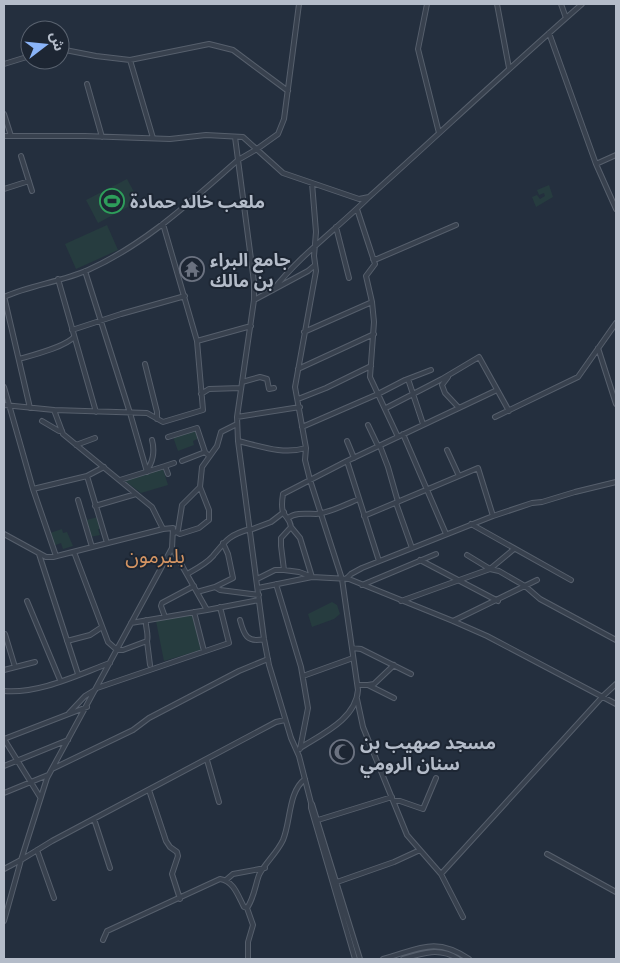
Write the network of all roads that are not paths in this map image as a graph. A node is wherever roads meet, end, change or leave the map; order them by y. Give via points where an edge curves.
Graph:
1 (300, 4) edge
2 (427, 4) edge
3 (497, 4) edge
4 (561, 4) edge
5 (582, 4) edge
6 (566, 18) junction
7 (548, 33) junction
8 (70, 50) edge
9 (20, 59) edge
10 (130, 60) junction
11 (4, 64) edge
12 (509, 68) junction
13 (87, 84) dead end
14 (288, 91) junction
15 (4, 114) edge
16 (439, 133) junction
17 (4, 136) edge
18 (11, 136) junction
19 (102, 137) junction
20 (235, 137) junction
21 (153, 138) junction
22 (257, 149) junction
23 (616, 155) edge
24 (21, 156) dead end
25 (238, 160) junction
26 (596, 164) junction
27 (29, 181) junction
28 (312, 183) junction
29 (4, 189) edge
30 (32, 191) dead end
31 (369, 197) junction
32 (357, 209) junction
33 (616, 210) edge
34 (163, 224) junction
35 (456, 225) dead end
36 (336, 227) junction
37 (315, 248) junction
38 (373, 259) junction
39 (315, 265) junction
40 (85, 271) junction
41 (349, 278) dead end
42 (58, 279) junction
43 (274, 290) junction
44 (4, 296) edge
45 (185, 296) junction
46 (254, 300) junction
47 (372, 302) junction
48 (101, 321) junction
49 (616, 323) edge
50 (251, 326) junction
51 (72, 330) junction
52 (304, 332) junction
53 (374, 334) junction
54 (74, 337) junction
55 (197, 341) junction
56 (598, 348) junction
57 (19, 359) junction
58 (145, 364) dead end
59 (371, 366) junction
60 (298, 369) junction
61 (431, 370) dead end
62 (449, 375) junction
63 (408, 379) junction
64 (242, 382) junction
65 (4, 387) edge
66 (241, 388) junction
67 (274, 388) dead end
68 (497, 390) junction
69 (614, 393) edge
70 (202, 394) junction
71 (378, 394) junction
72 (414, 394) junction
73 (298, 399) junction
74 (616, 404) edge
75 (6, 405) edge
76 (300, 407) junction
77 (30, 408) junction
78 (386, 408) junction
79 (459, 408) junction
80 (54, 410) junction
81 (509, 411) junction
82 (96, 412) junction
83 (130, 413) junction
84 (236, 416) junction
85 (495, 417) dead end
86 (157, 419) junction
87 (42, 421) dead end
88 (237, 424) junction
89 (424, 424) junction
90 (368, 425) dead end
91 (302, 427) junction
92 (62, 432) junction
93 (403, 434) junction
94 (168, 437) dead end
95 (398, 437) junction
96 (95, 438) dead end
97 (152, 440) dead end
98 (238, 441) junction
99 (347, 441) dead end
100 (76, 444) junction
101 (379, 446) junction
102 (306, 448) junction
103 (447, 450) dead end
104 (205, 452) junction
105 (209, 456) junction
106 (354, 458) junction
107 (182, 460) dead end
108 (347, 461) junction
109 (174, 463) dead end
110 (165, 466) junction
111 (104, 467) junction
112 (146, 471) junction
113 (168, 474) dead end
114 (87, 476) junction
115 (458, 476) junction
116 (120, 480) junction
117 (310, 480) junction
118 (616, 482) edge
119 (200, 487) junction
120 (33, 489) junction
121 (427, 490) junction
122 (136, 494) junction
123 (359, 499) junction
124 (78, 500) dead end
125 (397, 502) junction
126 (95, 506) junction
127 (284, 512) junction
128 (321, 513) junction
129 (364, 516) junction
130 (493, 516) junction
131 (288, 518) junction
132 (471, 524) junction
133 (290, 527) junction
134 (163, 529) junction
135 (250, 529) junction
136 (174, 533) junction
137 (4, 534) edge
138 (446, 534) junction
139 (107, 543) junction
140 (223, 543) junction
141 (92, 547) junction
142 (172, 548) junction
143 (412, 548) junction
144 (514, 549) junction
145 (74, 552) junction
146 (39, 554) junction
147 (436, 554) dead end
148 (467, 554) dead end
149 (56, 556) junction
150 (420, 560) junction
151 (379, 561) junction
152 (490, 569) junction
153 (284, 570) junction
154 (187, 574) junction
155 (312, 577) junction
156 (257, 579) junction
157 (344, 579) junction
158 (459, 580) junction
159 (537, 580) dead end
160 (571, 580) dead end
161 (276, 584) junction
162 (362, 585) junction
163 (194, 586) junction
164 (525, 586) junction
165 (215, 587) junction
166 (258, 588) junction
167 (197, 592) junction
168 (259, 597) junction
169 (28, 600) dead end
170 (498, 600) junction
171 (402, 601) junction
172 (220, 607) junction
173 (207, 610) junction
174 (194, 612) junction
175 (165, 617) junction
176 (146, 620) junction
177 (240, 620) dead end
178 (454, 621) junction
179 (131, 623) junction
180 (102, 627) junction
181 (4, 634) edge
182 (264, 639) junction
183 (616, 640) edge
184 (67, 641) junction
185 (147, 641) junction
186 (352, 648) junction
187 (117, 650) junction
188 (204, 651) junction
189 (353, 658) junction
190 (268, 659) junction
191 (35, 662) dead end
192 (110, 663) junction
193 (150, 665) dead end
194 (394, 665) junction
195 (15, 667) junction
196 (4, 670) edge
197 (78, 674) junction
198 (411, 674) dead end
199 (303, 676) junction
200 (60, 680) junction
201 (616, 684) edge
202 (358, 685) junction
203 (368, 685) junction
204 (96, 689) junction
205 (4, 691) edge
206 (602, 696) junction
207 (394, 698) dead end
208 (357, 699) junction
209 (616, 704) edge
210 (86, 707) junction
211 (68, 714) junction
212 (285, 720) junction
213 (4, 739) edge
214 (68, 740) junction
215 (300, 748) junction
216 (297, 753) junction
217 (17, 760) junction
218 (207, 760) junction
219 (4, 766) edge
220 (52, 769) junction
221 (48, 775) junction
222 (436, 778) dead end
223 (305, 779) junction
224 (31, 781) junction
225 (149, 790) junction
226 (4, 793) edge
227 (40, 797) junction
228 (393, 799) junction
229 (219, 802) dead end
230 (311, 803) junction
231 (94, 819) junction
232 (318, 820) junction
233 (38, 850) junction
234 (420, 850) junction
235 (547, 854) dead end
236 (21, 860) junction
237 (110, 868) dead end
238 (265, 868) junction
239 (4, 869) edge
240 (441, 874) junction
241 (333, 876) junction
242 (226, 880) junction
243 (337, 882) junction
244 (616, 892) edge
245 (54, 898) dead end
246 (180, 899) junction
247 (247, 908) junction
248 (463, 917) dead end
249 (4, 921) edge
250 (103, 940) dead end
251 (413, 950) junction
252 (415, 955) junction
253 (248, 959) edge
254 (355, 959) edge
255 (360, 959) edge
256 (383, 959) edge
257 (403, 959) edge
258 (458, 959) edge
259 (470, 959) edge

1 - 14 street
2 - 16 street via 418,49
3 - 12 street
4 - 6 street
5 - 6 street
6 - 7 street
7 - 12 street
7 - 26 street
8 - 10 street
9 - 11 street
10 - 14 street via 209,44 233,50
10 - 21 street
12 - 16 street
13 - 19 street
14 - 22 street via 278,134
15 - 18 street
16 - 31 street
17 - 18 street
18 - 19 street
19 - 21 street
20 - 21 street
20 - 22 street via 243,137
20 - 25 street
22 - 25 street
22 - 28 street via 283,173
23 - 26 street
24 - 27 street
25 - 34 street
25 - 46 street
26 - 33 street
27 - 29 street
27 - 30 street
28 - 31 street via 359,198
28 - 37 street
31 - 32 street
32 - 36 street
32 - 38 street
34 - 40 street via 119,254
34 - 45 street
35 - 38 street
36 - 37 street
36 - 41 street
37 - 39 street
37 - 43 street via 283,277
38 - 47 street via 375,264 366,276
39 - 43 street
39 - 52 street
40 - 42 street
40 - 48 street
42 - 44 street
42 - 51 street
43 - 46 street
44 - 57 street
45 - 48 street
45 - 55 street
46 - 50 street
47 - 52 street
47 - 53 street
48 - 51 street
48 - 83 street
49 - 56 street
50 - 55 street
50 - 64 street
51 - 54 street
52 - 60 street
53 - 59 street
53 - 60 street
54 - 57 street via 50,350
54 - 82 street
55 - 70 street
56 - 69 street
56 - 81 street via 578,377
57 - 77 street
58 - 86 street
59 - 71 street via 370,377
59 - 73 street
60 - 73 street via 295,387
61 - 63 street
62 - 68 street via 479,357
62 - 72 street
62 - 79 street via 442,385
63 - 71 street
63 - 72 street
64 - 66 street
64 - 67 street via 260,377 267,379 269,389
65 - 75 street
66 - 70 street via 210,389
66 - 84 street
68 - 79 street
68 - 81 street
69 - 74 street
70 - 86 street via 203,410 162,422
71 - 78 street
71 - 91 street
72 - 78 street
72 - 89 street
73 - 76 street
75 - 77 street
75 - 120 street
76 - 84 street
76 - 91 street
77 - 80 street
78 - 95 street
79 - 89 street
80 - 82 street
80 - 92 street
81 - 85 street
82 - 83 street
83 - 86 street via 147,413
83 - 112 street
84 - 88 street
87 - 92 street
88 - 98 street
88 - 105 street via 221,432 217,446
89 - 93 street
90 - 101 street
91 - 102 street
92 - 100 street
93 - 95 street
93 - 121 street
94 - 104 street via 197,428
95 - 101 street
96 - 100 street
97 - 112 street via 153,454
98 - 102 street via 278,450
98 - 135 street
99 - 106 street
100 - 111 street
101 - 106 street
101 - 125 street
102 - 117 street
103 - 115 street
104 - 105 street
104 - 107 street
105 - 119 street via 202,467
106 - 108 street
108 - 117 street
108 - 123 street
109 - 110 street
110 - 112 street
110 - 113 street
111 - 114 street
111 - 116 street
112 - 116 street
114 - 120 street
114 - 126 street
115 - 121 street
115 - 130 street via 478,468
116 - 122 street
117 - 127 street via 283,494
117 - 128 street
118 - 130 street
119 - 136 street via 182,505 178,530
119 - 136 street via 209,510 208,522 199,528
120 - 149 street
121 - 125 street
121 - 138 street
122 - 126 street
122 - 134 street via 152,508
123 - 128 street
123 - 129 street
124 - 141 street
125 - 129 street
125 - 143 street
126 - 139 street
127 - 131 street
127 - 135 street via 271,522
128 - 131 street
128 - 157 street
129 - 151 street
130 - 132 street
131 - 133 street
132 - 138 street
132 - 144 street
133 - 153 street via 282,538
133 - 155 street via 300,538
134 - 136 street via 173,528
134 - 139 street
135 - 140 street via 236,533
135 - 156 street
136 - 142 street
137 - 146 street
138 - 143 street
139 - 141 street
140 - 154 street via 213,556
140 - 165 street via 233,578
141 - 145 street
142 - 154 street
142 - 179 street
143 - 151 street
144 - 152 street
144 - 160 street
145 - 149 street
145 - 180 street
146 - 149 street via 46,558
146 - 184 street
147 - 150 street
148 - 152 street
150 - 158 street
150 - 162 street
151 - 157 street
152 - 158 street
152 - 164 street
153 - 155 street
153 - 156 street via 275,570
154 - 163 street
155 - 157 street
155 - 161 street
156 - 166 street
157 - 162 street
157 - 186 street
158 - 170 street
158 - 171 street
159 - 164 street
161 - 166 street
161 - 199 street
162 - 171 street
163 - 167 street
163 - 175 street via 162,603
164 - 170 street
164 - 183 street via 540,599
165 - 167 street
165 - 168 street
166 - 168 street
167 - 173 street
168 - 172 street
168 - 182 street
169 - 200 street
170 - 178 street
171 - 178 street
172 - 173 street
172 - 188 street via 229,643
173 - 174 street
174 - 175 street
174 - 188 street
175 - 176 street
176 - 179 street
176 - 185 street
177 - 182 street via 244,634 251,640
178 - 206 street
179 - 187 street
180 - 184 street via 90,635
180 - 187 street via 108,642
181 - 195 street
182 - 190 street
184 - 197 street
185 - 187 street
185 - 193 street
186 - 189 street
186 - 194 street
187 - 192 street
188 - 204 street
189 - 199 street
189 - 202 street
190 - 212 street
190 - 220 street
191 - 195 street
192 - 197 street
192 - 204 street
194 - 198 street
194 - 203 street via 374,684
195 - 196 street
197 - 200 street
199 - 215 street via 308,708
200 - 205 street via 18,691
201 - 206 street
202 - 203 street
202 - 208 street
203 - 207 street
204 - 210 street
204 - 211 street
206 - 209 street
206 - 240 street
208 - 215 street via 350,712 333,728
208 - 228 street via 364,727
210 - 211 street
210 - 214 street
211 - 213 street
212 - 216 street
212 - 218 street
213 - 217 street
214 - 217 street
214 - 220 street
215 - 216 street
216 - 223 street
217 - 219 street
217 - 224 street
218 - 225 street
218 - 229 street
220 - 221 street
221 - 224 street
221 - 227 street
222 - 228 street via 424,809
223 - 230 street
223 - 238 street via 296,787 283,839
224 - 226 street
224 - 227 street
225 - 231 street
225 - 246 street via 166,841 177,852 172,874
227 - 236 street
228 - 232 street
228 - 234 street via 407,835
230 - 232 street
230 - 241 street
231 - 233 street
231 - 237 street
232 - 241 street
233 - 236 street
233 - 245 street
234 - 240 street
234 - 243 street
235 - 244 street
236 - 239 street
236 - 249 street
238 - 242 street via 234,874
238 - 247 street
240 - 248 street
241 - 243 street
241 - 254 street
242 - 246 street via 220,879
242 - 247 street
243 - 255 street
246 - 250 street via 107,931
247 - 253 street via 253,925
251 - 252 street
251 - 256 street
251 - 259 street via 438,945
252 - 257 street
252 - 258 street via 438,951

